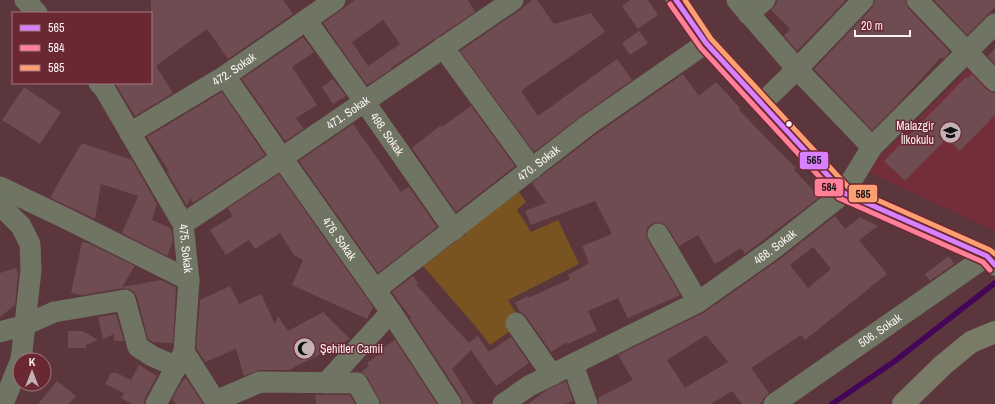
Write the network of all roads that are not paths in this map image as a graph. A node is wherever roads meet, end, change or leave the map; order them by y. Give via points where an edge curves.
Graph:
1 (25, 0) edge
2 (335, 0) edge
3 (513, 0) edge
4 (676, 0) edge
5 (765, 0) edge
6 (863, 0) edge
7 (917, 0) edge
8 (743, 7) edge
9 (36, 12) edge
10 (306, 20) junction
11 (995, 24) edge
12 (706, 43) junction
13 (443, 47) junction
14 (968, 53) junction
15 (797, 69) junction
16 (225, 76) junction
17 (995, 81) edge
18 (100, 84) edge
19 (364, 101) junction
20 (761, 104) junction
21 (130, 133) junction
22 (872, 147) junction
23 (282, 158) junction
24 (532, 169) junction
25 (0, 187) edge
26 (844, 193) junction
27 (0, 205) edge
28 (183, 224) junction
29 (454, 230) junction
30 (658, 234) dead end
31 (991, 261) edge
32 (189, 280) junction
33 (375, 290) junction
34 (698, 302) junction
35 (391, 312) junction
36 (516, 323) dead end
37 (25, 325) junction
38 (0, 332) edge
39 (995, 332) edge
40 (21, 352) edge
41 (181, 359) junction
42 (573, 365) junction
43 (552, 375) junction
44 (12, 381) edge
45 (326, 383) junction
46 (217, 403) edge
47 (3, 404) edge
48 (156, 404) edge
49 (369, 404) edge
50 (452, 404) edge
51 (503, 404) edge
52 (587, 404) edge
53 (774, 404) edge
54 (903, 404) edge

1 - 9 street
2 - 10 street, 472. Sokak
3 - 13 street, 471. Sokak
4 - 12 street
5 - 8 street
6 - 15 street
7 - 14 street
8 - 15 street
10 - 16 street, 472. Sokak
10 - 19 street, 498. Sokak
11 - 14 street, 468. Sokak
12 - 20 street
12 - 24 street, 470. Sokak via 588,125
13 - 19 street, 471. Sokak
13 - 24 street
14 - 17 street
14 - 22 street, 468. Sokak
15 - 20 street
15 - 22 street
16 - 21 street, 472. Sokak
16 - 23 street, 476. Sokak
18 - 21 street, 475. Sokak
19 - 23 street, 471. Sokak
19 - 29 street, 498. Sokak
20 - 26 street
21 - 28 street, 475. Sokak
22 - 26 street, 468. Sokak
23 - 28 street, 471. Sokak
23 - 33 street, 476. Sokak
24 - 29 street, 470. Sokak
25 - 32 street
26 - 31 street
26 - 34 street, 468. Sokak via 773,249
27 - 37 street via 20,226 30,244 31,270
28 - 32 street, 475. Sokak
29 - 33 street, 470. Sokak
30 - 34 street
31 - 53 street, 506. Sokak
32 - 41 street, 475. Sokak
33 - 35 street, 476. Sokak
34 - 42 street, 468. Sokak
35 - 45 street
35 - 50 street, 476. Sokak
36 - 43 street
37 - 38 street
37 - 40 street
37 - 41 street via 54,312 125,300 138,347 152,356
39 - 54 main road via 971,342
41 - 46 street
41 - 48 street
42 - 43 street, 468. Sokak
42 - 52 street
43 - 51 street, 468. Sokak via 529,386
44 - 47 street
45 - 46 street via 260,382
45 - 49 street via 357,383

